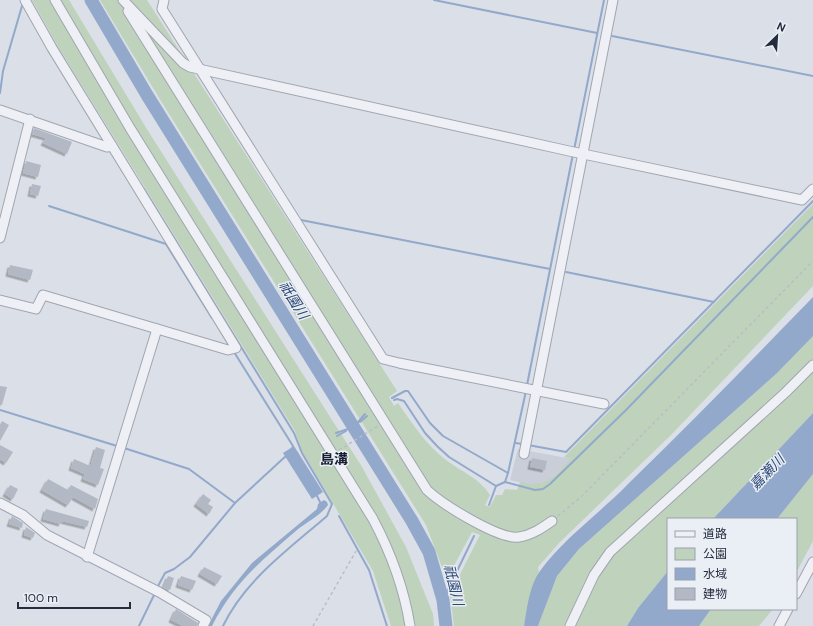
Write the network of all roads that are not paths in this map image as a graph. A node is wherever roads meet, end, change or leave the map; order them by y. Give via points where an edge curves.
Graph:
1 (25, 0) edge
2 (55, 0) edge
3 (122, 0) edge
4 (164, 0) edge
5 (613, 0) edge
6 (199, 69) junction
7 (1, 110) edge
8 (30, 119) junction
9 (112, 146) junction
10 (584, 154) junction
11 (813, 190) edge
12 (0, 238) edge
13 (0, 300) edge
14 (158, 329) junction
15 (813, 366) edge
16 (535, 390) junction
17 (604, 404) dead end
18 (524, 454) dead end
19 (0, 503) edge
20 (552, 521) road end
21 (87, 556) junction
22 (813, 562) edge
23 (797, 592) edge
24 (787, 610) edge
25 (203, 626) edge
26 (410, 626) edge
27 (570, 626) edge
28 (779, 626) edge

1 - 9 street
2 - 26 street via 130,128 373,519 391,554
3 - 6 street via 183,63
3 - 20 street via 428,490 449,508 505,536 518,537 534,533
4 - 6 street via 162,9
5 - 10 street
6 - 10 street
6 - 16 street via 383,359
7 - 8 street
8 - 9 street via 107,147
8 - 12 street
9 - 14 street via 232,349
10 - 11 street via 802,200
10 - 16 street
13 - 14 street via 36,309 43,295
14 - 21 street
15 - 27 street via 610,552 594,574
16 - 17 street
16 - 18 street
19 - 21 street via 23,515 47,535
21 - 25 street via 151,587 206,620
22 - 23 street
24 - 28 street

